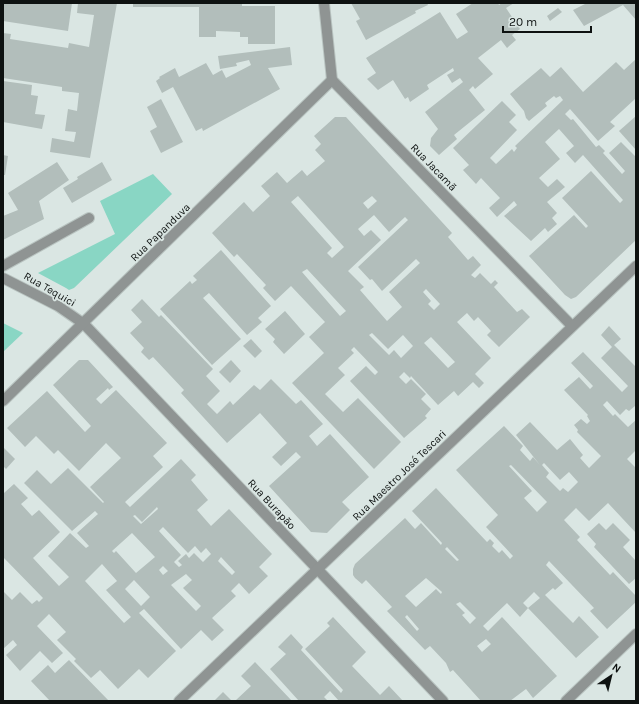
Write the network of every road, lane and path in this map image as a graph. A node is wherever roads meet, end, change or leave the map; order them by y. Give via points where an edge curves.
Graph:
1 (324, 3) edge
2 (332, 80) junction
3 (89, 218) dead end
4 (3, 266) edge
5 (636, 266) edge
6 (3, 278) edge
7 (84, 324) junction
8 (572, 326) junction
9 (3, 401) edge
10 (317, 570) junction
11 (636, 634) edge
12 (179, 701) edge
13 (443, 701) edge
14 (566, 701) edge

1 - 2 street
2 - 7 street, Rua Papanduva
2 - 8 street, Rua Jacamã
3 - 4 street
5 - 8 street, Rua Maestro José Tescari
6 - 7 street, Rua Tequici via 58,306
7 - 9 street, Rua Papanduva
7 - 10 street, Rua Burapão
8 - 10 street, Rua Maestro José Tescari
10 - 12 street, Rua Maestro José Tescari
10 - 13 street, Rua Burapão
11 - 14 street

